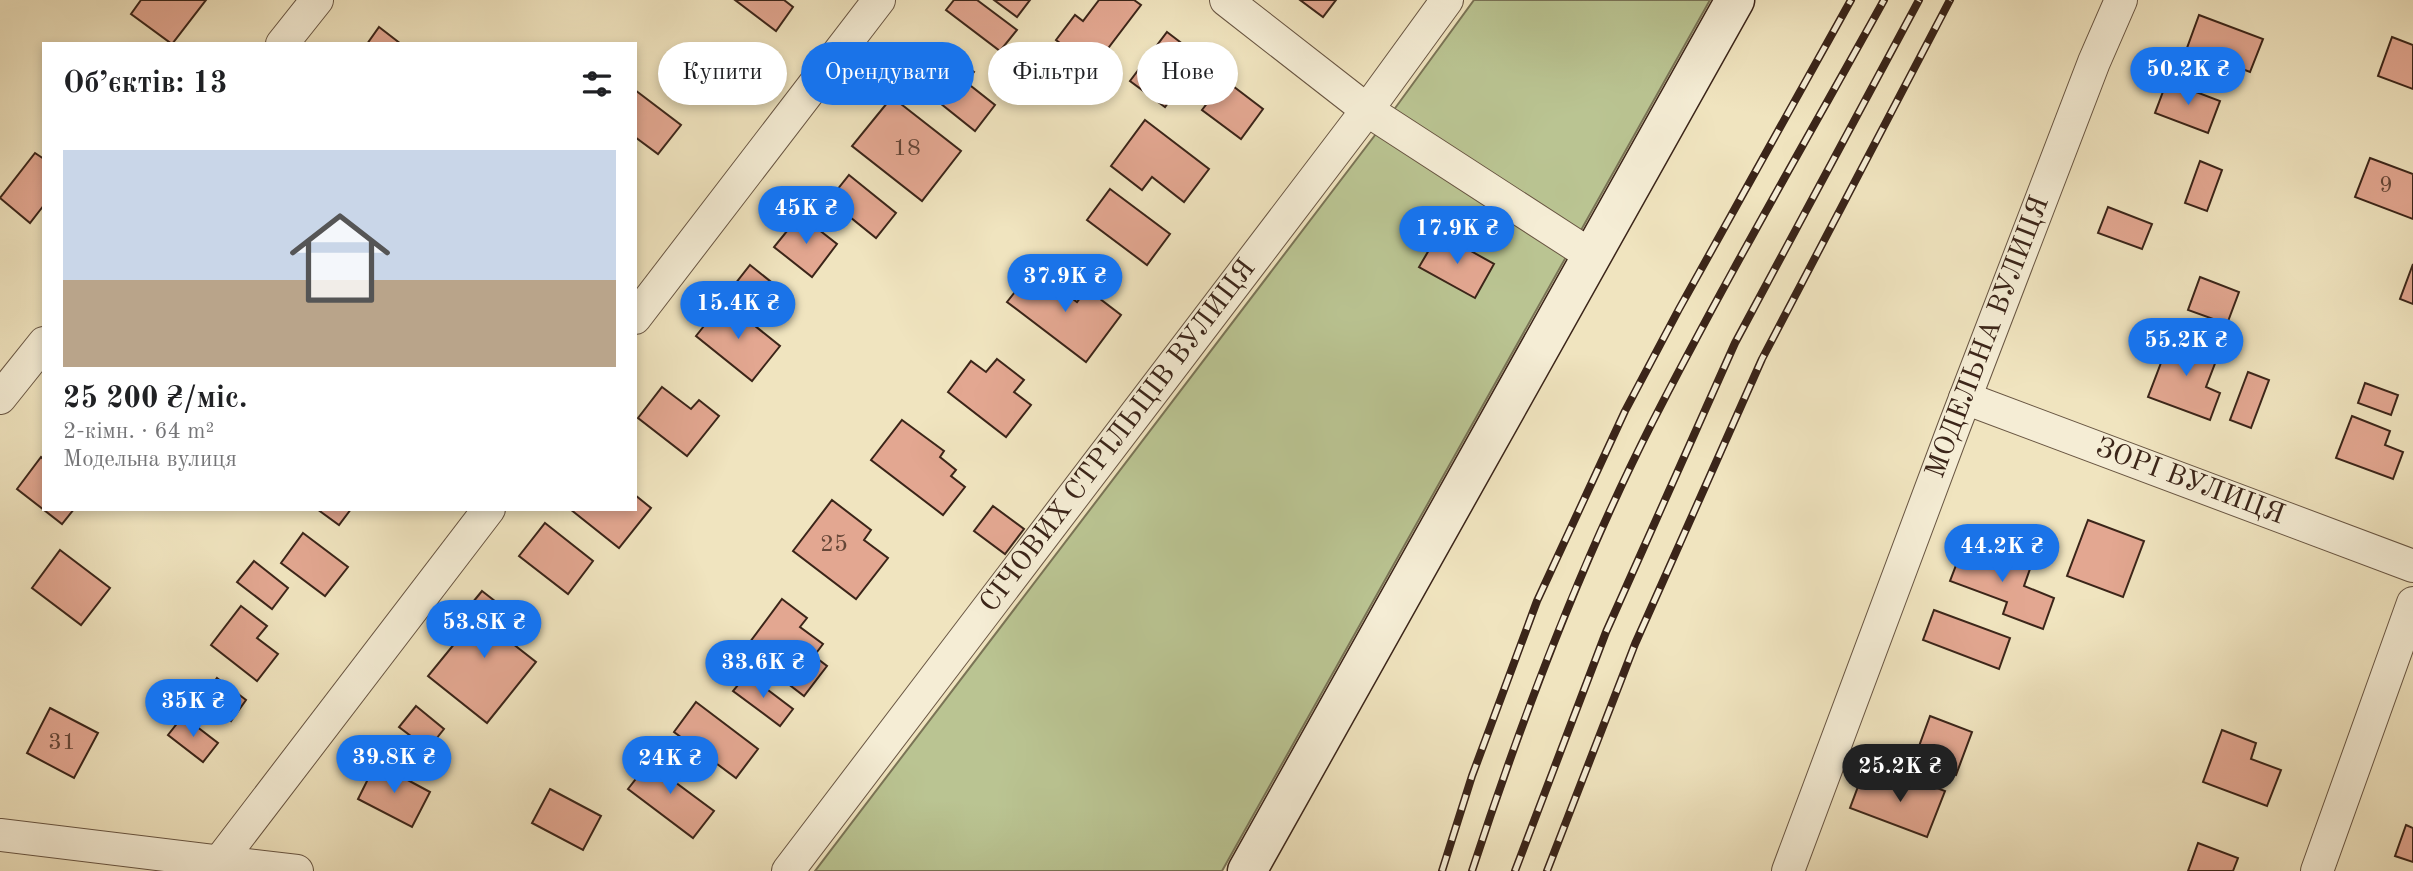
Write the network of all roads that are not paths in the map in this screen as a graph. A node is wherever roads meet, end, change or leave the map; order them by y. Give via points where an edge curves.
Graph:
1 (317, 0) edge
2 (879, 0) edge
3 (1226, 0) edge
4 (1447, 0) edge
5 (1735, 0) edge
6 (2120, 0) edge
7 (284, 42) edge
8 (1367, 110) junction
9 (1592, 256) junction
10 (637, 315) edge
11 (42, 346) edge
12 (0, 398) edge
13 (1965, 398) junction
14 (487, 511) edge
15 (2413, 566) edge
16 (2413, 603) edge
17 (0, 835) edge
18 (219, 862) junction
19 (297, 871) edge
20 (788, 871) edge
21 (1247, 871) edge
22 (1788, 871) edge
23 (2317, 871) edge

1 - 7 street
2 - 10 street
3 - 8 street
4 - 8 street, СІЧОВИХ СТРІЛЬЦІВ ВУЛИЦЯ
5 - 9 street
6 - 13 street, МОДЕЛЬНА ВУЛИЦЯ
8 - 9 street
8 - 20 street, СІЧОВИХ СТРІЛЬЦІВ ВУЛИЦЯ
9 - 21 street
11 - 12 street
13 - 15 street, ЗОРІ ВУЛИЦЯ
13 - 22 street, МОДЕЛЬНА ВУЛИЦЯ
14 - 18 street
16 - 23 street
17 - 18 street
18 - 19 street

